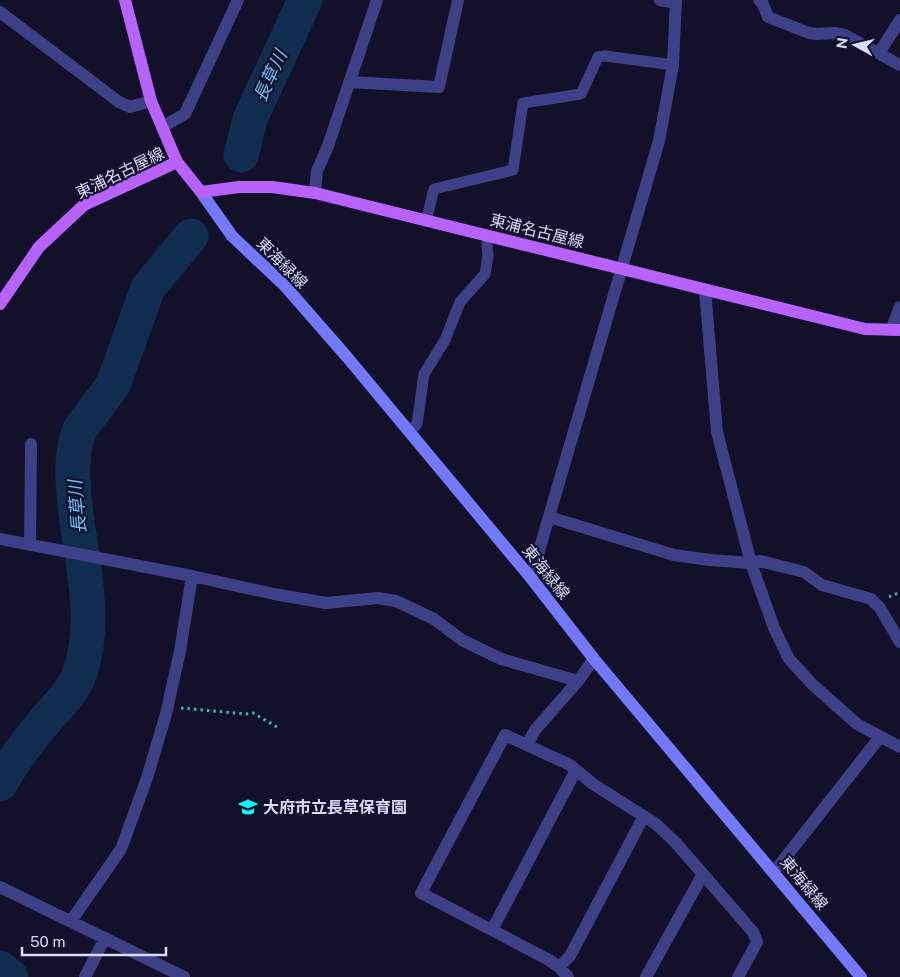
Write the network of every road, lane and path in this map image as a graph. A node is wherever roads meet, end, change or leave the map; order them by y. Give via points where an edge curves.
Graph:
1 (125, 0) edge
2 (238, 0) edge
3 (377, 0) edge
4 (458, 0) edge
5 (660, 0) edge
6 (759, 0) edge
7 (676, 2) edge
8 (0, 12) edge
9 (900, 20) edge
10 (879, 53) junction
11 (673, 65) junction
12 (900, 65) edge
13 (350, 82) junction
14 (152, 101) junction
15 (162, 127) junction
16 (177, 162) junction
17 (201, 192) junction
18 (315, 193) junction
19 (426, 220) junction
20 (490, 236) junction
21 (622, 268) junction
22 (705, 290) junction
23 (0, 304) edge
24 (900, 307) edge
25 (895, 330) edge
26 (409, 432) junction
27 (31, 444) dead end
28 (549, 516) junction
29 (0, 539) edge
30 (30, 545) junction
31 (751, 563) junction
32 (192, 576) junction
33 (531, 578) junction
34 (900, 642) edge
35 (594, 659) junction
36 (578, 682) junction
37 (168, 705) junction
38 (277, 727) dead end
39 (880, 737) junction
40 (527, 745) junction
41 (900, 747) edge
42 (576, 770) junction
43 (644, 816) junction
44 (774, 872) junction
45 (703, 874) junction
46 (0, 887) edge
47 (71, 921) junction
48 (492, 930) junction
49 (106, 938) junction
50 (563, 972) edge
51 (85, 977) edge
52 (184, 977) edge
53 (646, 977) edge
54 (738, 977) edge
55 (860, 977) edge

1 - 14 main road, 東浦名古屋線
2 - 15 street via 186,114
3 - 13 street
4 - 13 street via 440,87
5 - 7 street
6 - 10 street via 768,17 809,33 845,35
7 - 11 street
8 - 14 street via 119,102 130,107
9 - 10 street
10 - 12 street
11 - 19 lane via 606,56 598,58 581,94 523,103 513,170 434,189
11 - 21 street via 659,141
13 - 18 street via 317,171
14 - 15 main road, 東浦名古屋線
15 - 16 main road, 東浦名古屋線
16 - 17 main road, 東浦名古屋線
16 - 23 main road, 東浦名古屋線 via 84,205 39,247
17 - 18 main road, 東浦名古屋線 via 272,187
17 - 26 main road, 東海緑線 via 232,236 285,286
18 - 19 main road, 東浦名古屋線
19 - 20 main road, 東浦名古屋線
20 - 21 main road, 東浦名古屋線
20 - 26 lane via 485,274 460,302 445,340 424,374 417,424
21 - 22 main road, 東浦名古屋線
21 - 28 street
22 - 25 main road, 東浦名古屋線 via 865,329
22 - 31 street via 716,432
24 - 25 street
26 - 33 main road, 東海緑線
27 - 30 street
28 - 31 street via 674,555
28 - 33 street
29 - 30 street
30 - 32 street
31 - 34 street via 760,560 804,572 822,586 871,599
31 - 39 street via 774,628 789,659 857,724
32 - 36 street via 326,603 378,598 396,601 434,619 462,640 495,657
32 - 37 street
33 - 35 main road, 東海緑線
35 - 36 street
35 - 44 main road, 東海緑線
36 - 40 street via 535,730
37 - 38 path via 253,713
37 - 47 street via 147,778 121,849
39 - 41 street
39 - 44 street
40 - 42 street via 570,764
40 - 48 street via 505,735 421,893
42 - 43 street
42 - 48 street
43 - 45 street via 656,824
43 - 50 street
44 - 55 main road, 東海緑線
45 - 53 street
45 - 54 street via 755,936 757,942
46 - 47 street
47 - 49 street
48 - 50 street via 549,960
49 - 51 street
49 - 52 street

